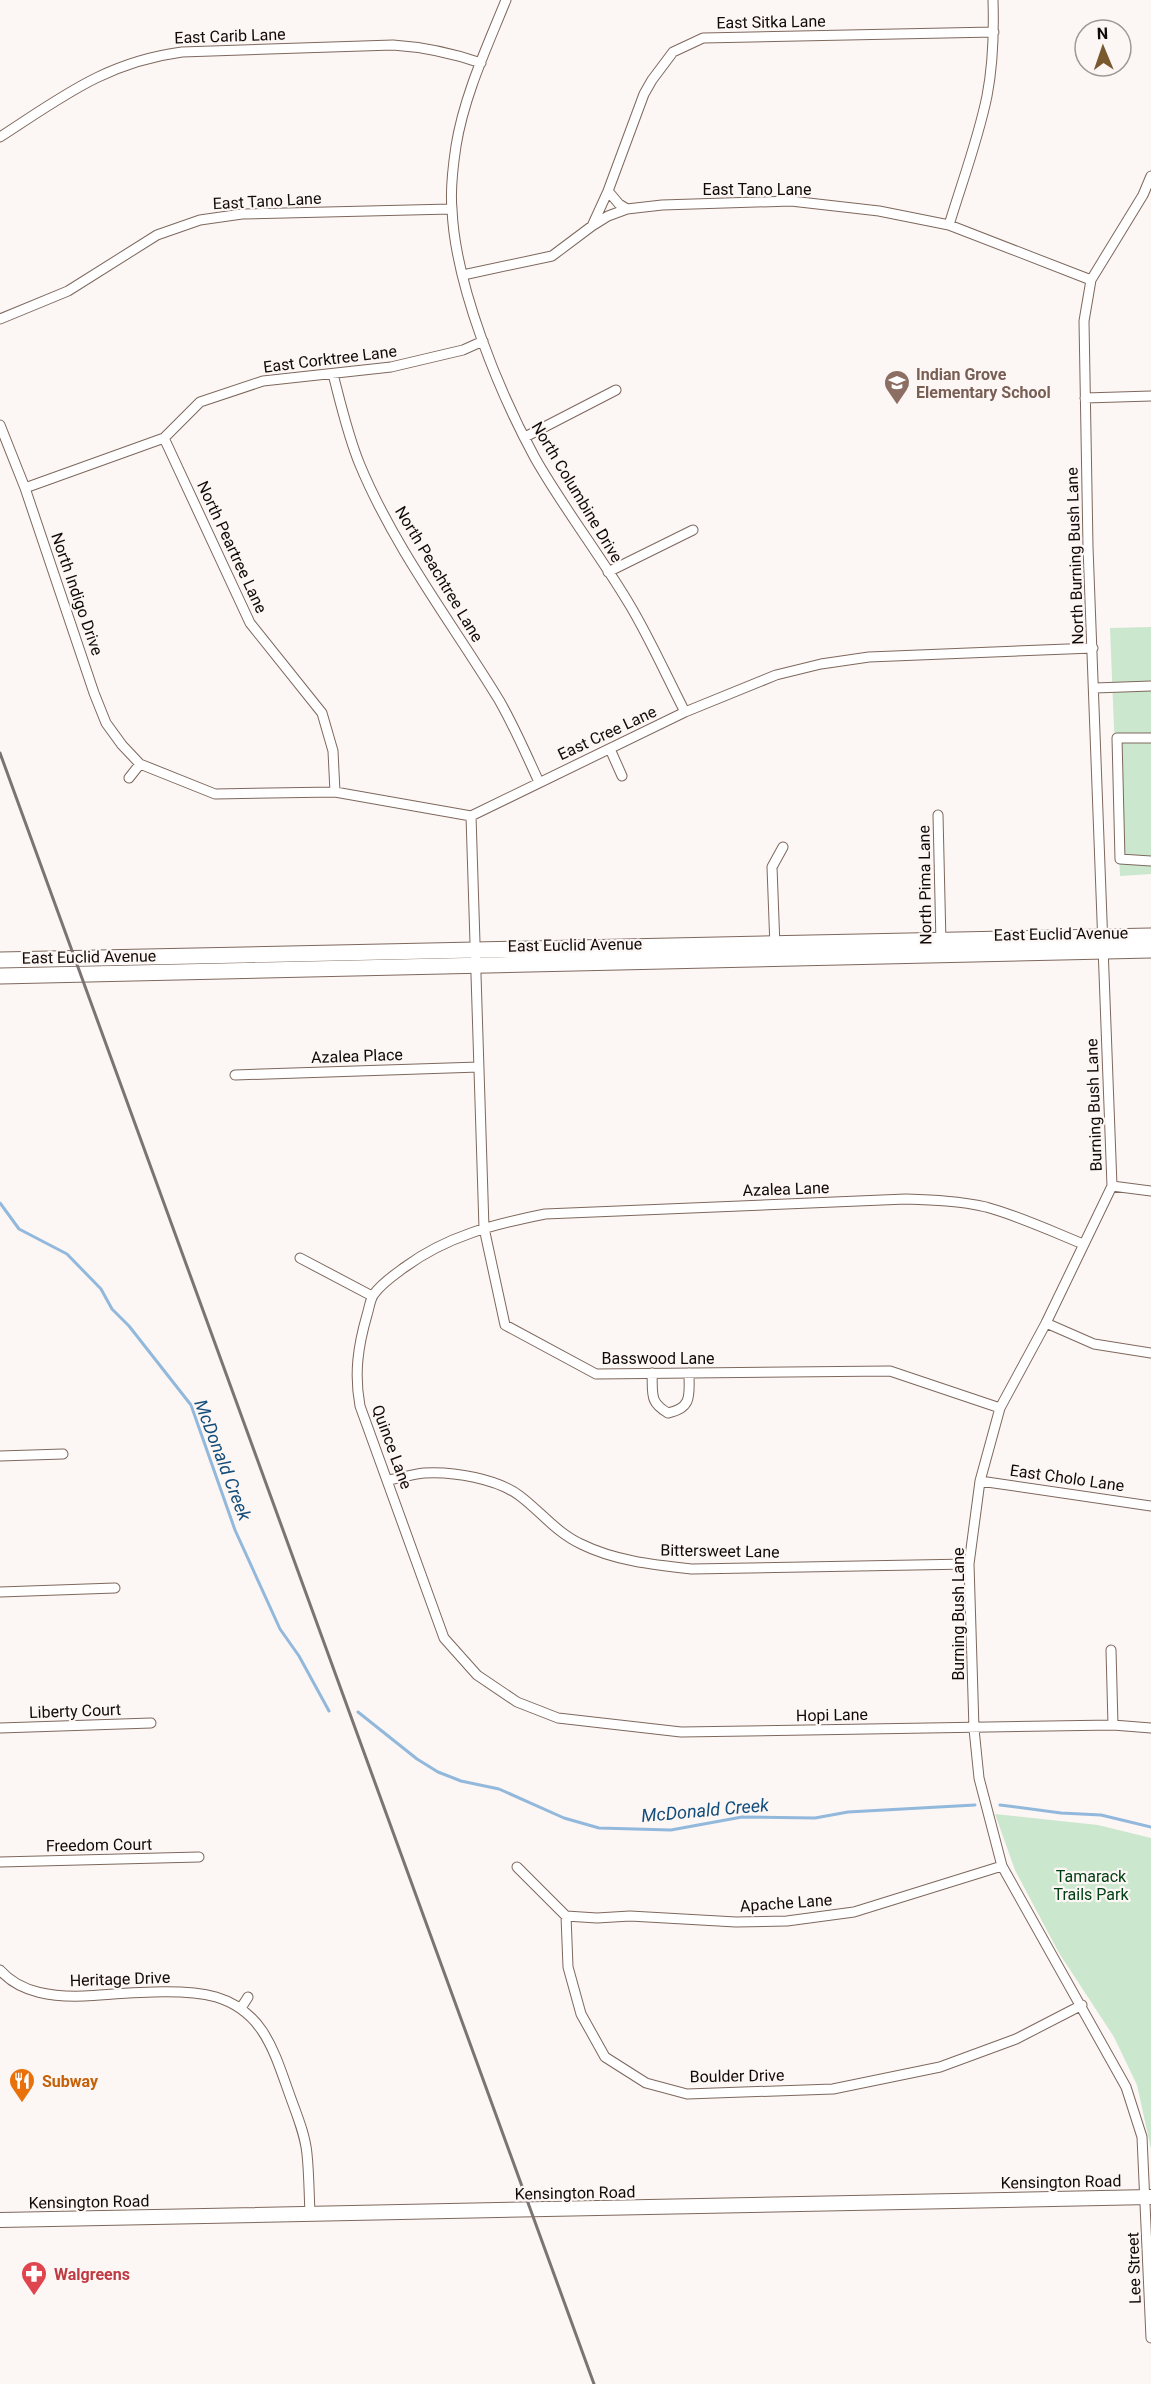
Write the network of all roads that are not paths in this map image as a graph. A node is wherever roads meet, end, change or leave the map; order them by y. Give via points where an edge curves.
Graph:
1 (506, 0) edge
2 (993, 0) edge
3 (994, 32) junction
4 (481, 63) junction
5 (0, 137) edge
6 (1151, 176) edge
7 (609, 191) junction
8 (1147, 197) edge
9 (452, 209) junction
10 (627, 209) junction
11 (949, 225) junction
12 (592, 226) junction
13 (463, 275) junction
14 (1091, 280) junction
15 (0, 319) edge
16 (483, 341) junction
17 (333, 374) junction
18 (616, 390) dead end
19 (1151, 396) edge
20 (1085, 398) junction
21 (0, 425) edge
22 (525, 437) junction
23 (164, 438) junction
24 (25, 488) junction
25 (693, 530) dead end
26 (608, 572) junction
27 (1094, 648) junction
28 (1151, 686) edge
29 (1095, 688) junction
30 (685, 712) junction
31 (1151, 738) edge
32 (610, 749) junction
33 (140, 764) junction
34 (622, 776) dead end
35 (129, 778) dead end
36 (539, 782) junction
37 (335, 792) junction
38 (938, 814) dead end
39 (471, 816) junction
40 (783, 847) dead end
41 (1151, 861) edge
42 (1151, 936) edge
43 (1103, 944) junction
44 (941, 948) junction
45 (1151, 950) edge
46 (775, 951) junction
47 (476, 958) junction
48 (0, 960) edge
49 (0, 976) edge
50 (479, 1066) junction
51 (235, 1075) dead end
52 (1112, 1186) junction
53 (1151, 1191) edge
54 (484, 1228) junction
55 (1083, 1244) junction
56 (300, 1258) dead end
57 (372, 1296) junction
58 (1046, 1323) junction
59 (1151, 1353) edge
60 (652, 1373) junction
61 (689, 1373) junction
62 (1000, 1408) junction
63 (63, 1454) dead end
64 (0, 1456) edge
65 (388, 1480) junction
66 (980, 1481) junction
67 (1151, 1506) edge
68 (969, 1564) junction
69 (115, 1588) dead end
70 (0, 1592) edge
71 (1111, 1650) dead end
72 (517, 1702) joint
73 (151, 1723) dead end
74 (1113, 1725) junction
75 (0, 1728) edge
76 (1151, 1728) edge
77 (974, 1729) junction
78 (199, 1857) dead end
79 (0, 1862) edge
80 (1002, 1866) junction
81 (517, 1867) dead end
82 (566, 1916) junction
83 (1, 1973) edge
84 (248, 1997) dead end
85 (1082, 2006) junction
86 (241, 2008) junction
87 (1149, 2197) edge
88 (310, 2213) junction
89 (0, 2220) edge
90 (1151, 2338) edge

1 - 4 street, North Columbine Drive
2 - 3 street
3 - 7 street, East Sitka Lane via 703,38 673,52 652,80
3 - 11 street via 987,95
4 - 5 street, East Carib Lane via 439,51 393,45 157,55 113,68 82,84
4 - 9 street, North Columbine Drive via 460,124
6 - 8 street, North Burning Bush Lane
7 - 10 street
7 - 12 street, East Sitka Lane
8 - 14 street, North Burning Bush Lane
9 - 13 street, North Columbine Drive
9 - 15 street, East Tano Lane via 242,214 200,220 157,236 51,299
10 - 11 street, East Tano Lane via 791,201 879,211
10 - 12 street, East Tano Lane
11 - 14 street, East Tano Lane
12 - 13 street, East Tano Lane via 552,256
13 - 16 street, North Columbine Drive
14 - 20 street, North Burning Bush Lane via 1084,321
16 - 17 street, East Corktree Lane via 421,362
16 - 22 street, North Columbine Drive
17 - 23 street, East Corktree Lane via 262,381 200,402
17 - 36 street, North Peachtree Lane via 349,435 375,495 427,588 500,702
18 - 22 street
19 - 20 street
20 - 27 street, North Burning Bush Lane
21 - 24 street, North Indigo Drive
22 - 26 street, North Columbine Drive
23 - 24 street, East Corktree Lane
23 - 37 street, North Peartree Lane via 250,623 322,713 333,751
24 - 33 street, North Indigo Drive via 106,723
25 - 26 street
26 - 30 street, North Columbine Drive via 631,607
27 - 29 street, North Burning Bush Lane
27 - 30 street, East Cree Lane via 869,657 821,664 776,675
28 - 29 street
29 - 43 street, North Burning Bush Lane
30 - 32 street, East Cree Lane
31 - 41 street via 1117,738 1120,859
32 - 34 street
32 - 36 street, East Cree Lane
33 - 35 street
33 - 37 street via 214,794
36 - 39 street, East Cree Lane
37 - 39 street
38 - 44 street, North Pima Lane
39 - 47 street, Basswood Lane
40 - 46 street via 772,867
42 - 43 main road, East Euclid Avenue
43 - 44 main road, East Euclid Avenue
43 - 45 main road, East Euclid Avenue
43 - 52 street, Burning Bush Lane
44 - 46 main road, East Euclid Avenue
46 - 47 main road, East Euclid Avenue
47 - 48 main road, East Euclid Avenue
47 - 49 main road, East Euclid Avenue
47 - 50 street, Basswood Lane
50 - 51 street, Azalea Place
50 - 54 street, Basswood Lane
52 - 53 street
52 - 55 street, Burning Bush Lane
54 - 55 street, Azalea Lane via 556,1213 906,1199 985,1207
54 - 57 street via 426,1251
54 - 60 street, Basswood Lane via 505,1324 596,1374
55 - 58 street, Burning Bush Lane
56 - 57 street
57 - 65 street, Quince Lane via 356,1383 360,1406
58 - 59 street via 1094,1344
58 - 62 street, Burning Bush Lane
60 - 61 street, Basswood Lane
60 - 61 street via 653,1400 668,1413 687,1404
61 - 62 street, Basswood Lane via 890,1371
62 - 66 street, Burning Bush Lane
63 - 64 street
65 - 68 street, Bittersweet Lane via 425,1473 468,1476 495,1483 520,1496 580,1544 649,1565 692,1569
65 - 72 street, Quince Lane via 444,1638 477,1675
66 - 67 street, East Cholo Lane
66 - 68 street, Burning Bush Lane
68 - 77 street, Burning Bush Lane
69 - 70 street
71 - 74 street
72 - 77 street, Hopi Lane via 558,1718 681,1732
73 - 75 street, Liberty Court
74 - 76 street, Hopi Lane
74 - 77 street, Hopi Lane
77 - 80 street, Burning Bush Lane via 979,1778
78 - 79 street, Freedom Court
80 - 82 street, Apache Lane via 854,1912 787,1921
80 - 85 street, Burning Bush Lane
81 - 82 street
82 - 85 street, Boulder Drive via 568,1967 581,2014 605,2057 646,2083 687,2094 833,2089 940,2067 1016,2039
83 - 86 street, Heritage Drive via 26,1988 55,1996 191,1993 216,1997
84 - 86 street
85 - 87 street, Burning Bush Lane via 1126,2087 1142,2137
86 - 88 street, Heritage Drive via 260,2027 274,2051 300,2124 307,2154
87 - 88 main road, Kensington Road
87 - 90 street, Lee Street
88 - 89 main road, Kensington Road

